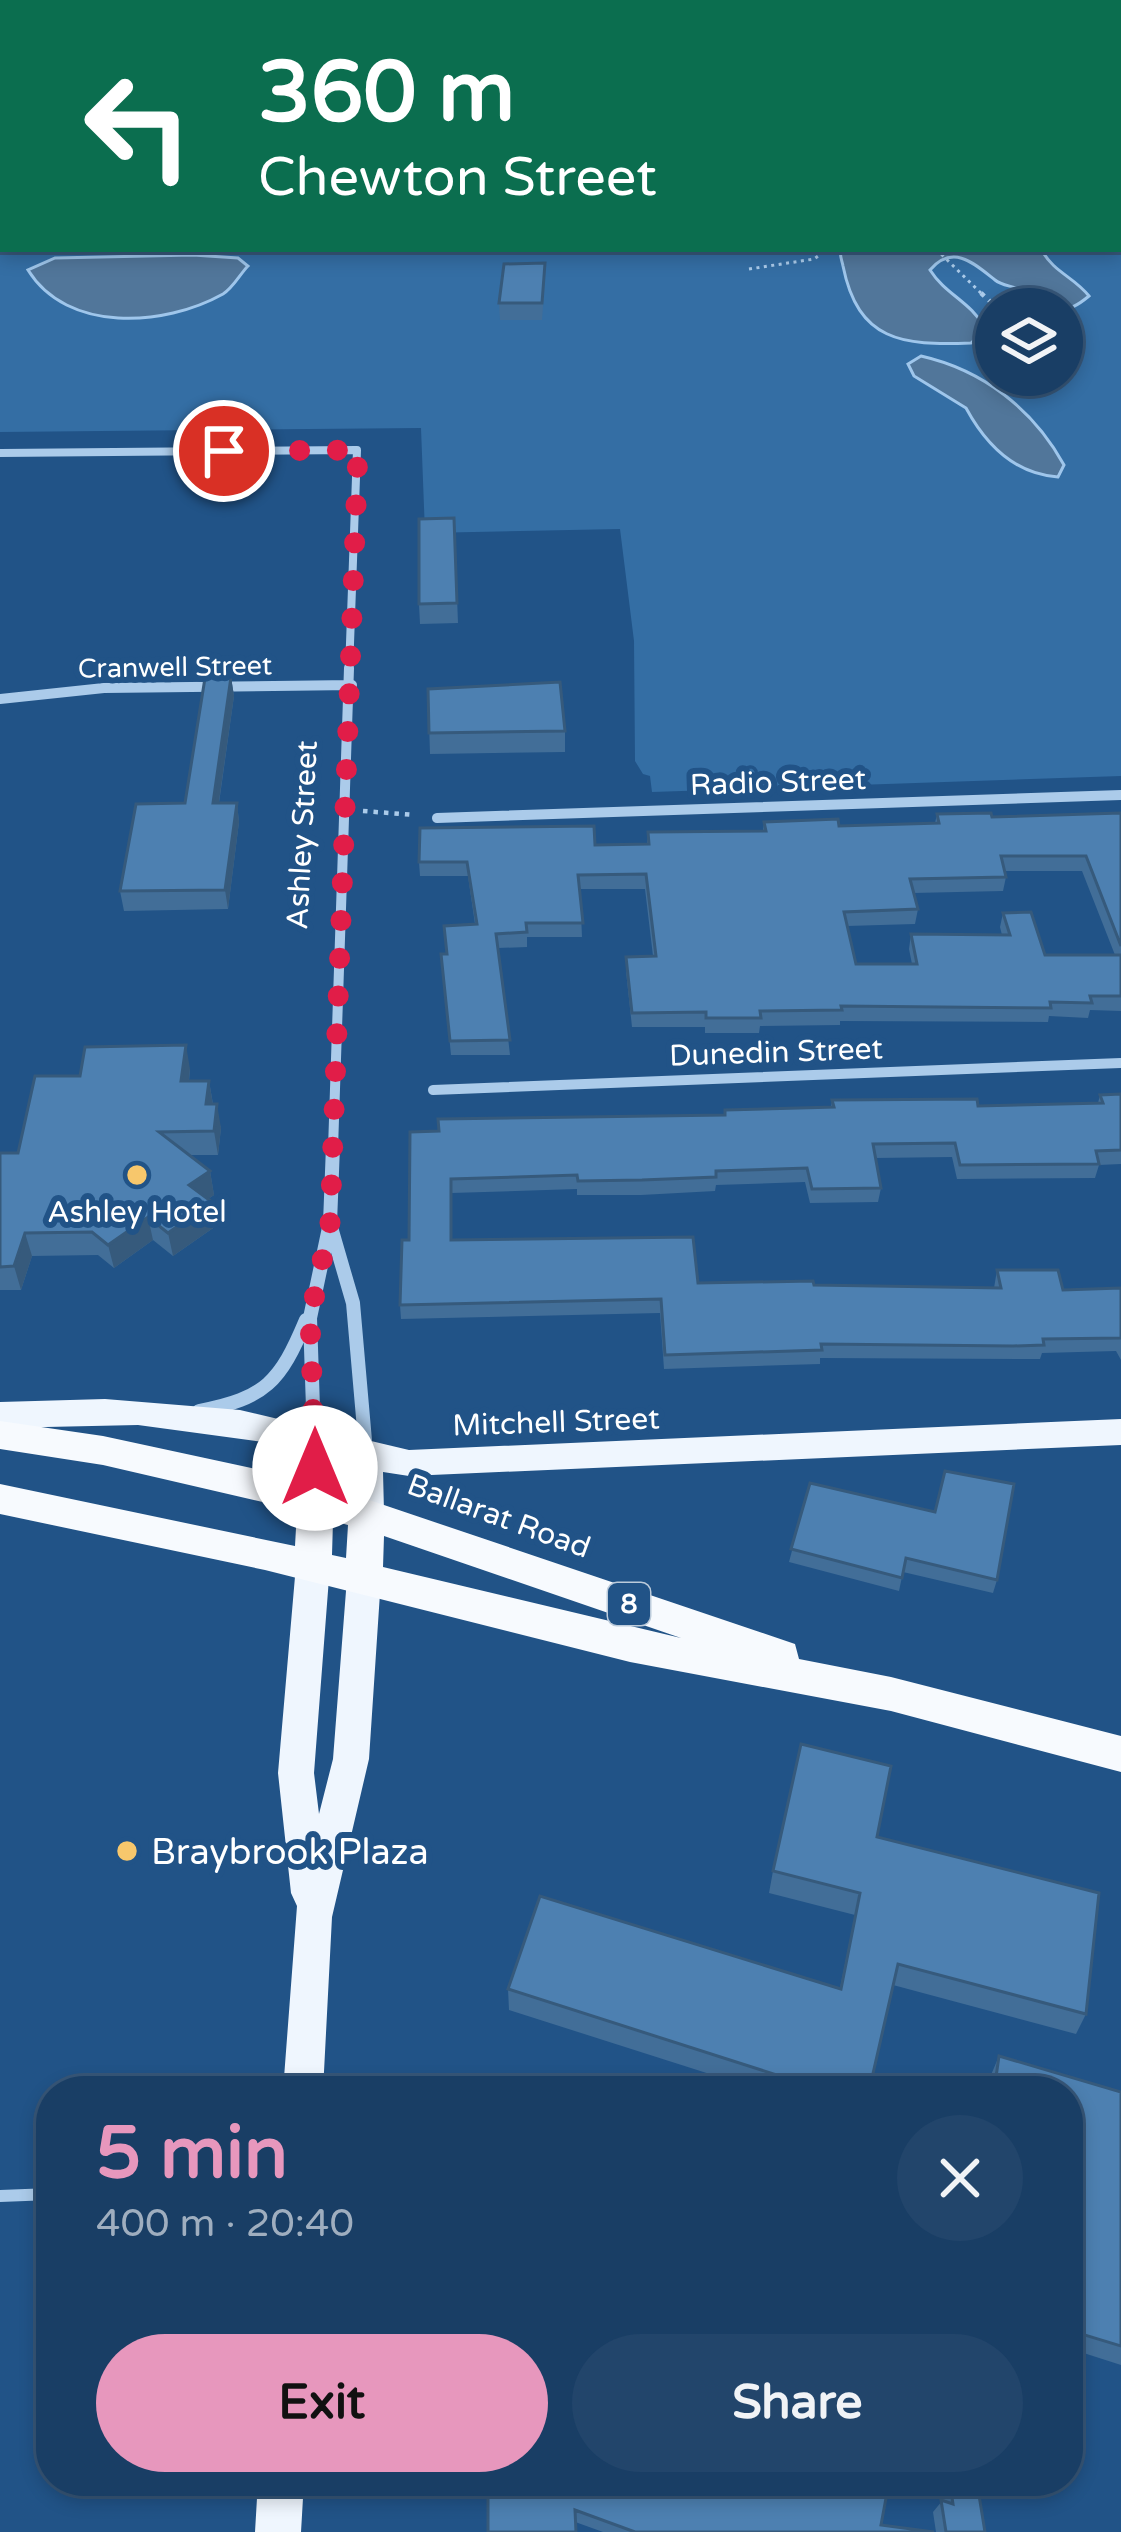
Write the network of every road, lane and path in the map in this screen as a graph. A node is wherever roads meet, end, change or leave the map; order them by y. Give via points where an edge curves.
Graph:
1 (824, 252) edge
2 (938, 252) edge
3 (749, 269) dead end
4 (976, 288) edge
5 (0, 453) edge
6 (352, 685) junction
7 (0, 699) edge
8 (1121, 795) edge
9 (345, 811) junction
10 (436, 818) joint
11 (1121, 1063) edge
12 (433, 1090) dead end
13 (330, 1223) junction
14 (311, 1308) junction
15 (0, 1414) edge
16 (180, 1414) junction
17 (1121, 1432) edge
18 (0, 1435) edge
19 (314, 1438) junction
20 (366, 1456) junction
21 (316, 1497) junction
22 (0, 1499) edge
23 (367, 1512) junction
24 (314, 1565) junction
25 (364, 1578) junction
26 (891, 1694) junction
27 (1121, 1754) edge
28 (313, 1917) junction
29 (304, 2076) edge
30 (36, 2195) edge
31 (0, 2196) edge
32 (280, 2496) edge
33 (278, 2532) edge

1 - 3 path
2 - 4 path
5 - 6 street, Ashley Street via 358,450
6 - 7 street, Cranwell Street via 104,688
6 - 9 street, Ashley Street
8 - 10 street, Radio Street
9 - 10 path
9 - 13 street, Ashley Street
11 - 12 street, Dunedin Street
13 - 14 street, Ashley Street
13 - 20 street, Ashley Street via 353,1303
14 - 16 street via 271,1390
14 - 19 street, Ashley Street
15 - 16 main road, Mitchell Street
16 - 19 main road, Mitchell Street
17 - 20 main road, Mitchell Street via 433,1462
18 - 21 highway, Ballarat Road / 8 via 142,1455
19 - 20 main road, Mitchell Street
19 - 21 main road, Ashley Street
20 - 23 main road, Ashley Street
21 - 23 highway, Ballarat Road / 8
21 - 24 highway, Ashley Street
22 - 24 highway, Ballarat Road / 8
23 - 25 highway, Ashley Street
23 - 26 highway, Ballarat Road / 8
24 - 25 highway, Ballarat Road / 8
24 - 28 main road, Ashley Street via 296,1773
25 - 26 highway, Ballarat Road / 8 via 630,1645
25 - 28 main road, Ashley Street via 351,1759
26 - 27 highway, Ballarat Road / 8
28 - 29 main road, Ashley Street
30 - 31 lane
32 - 33 main road

